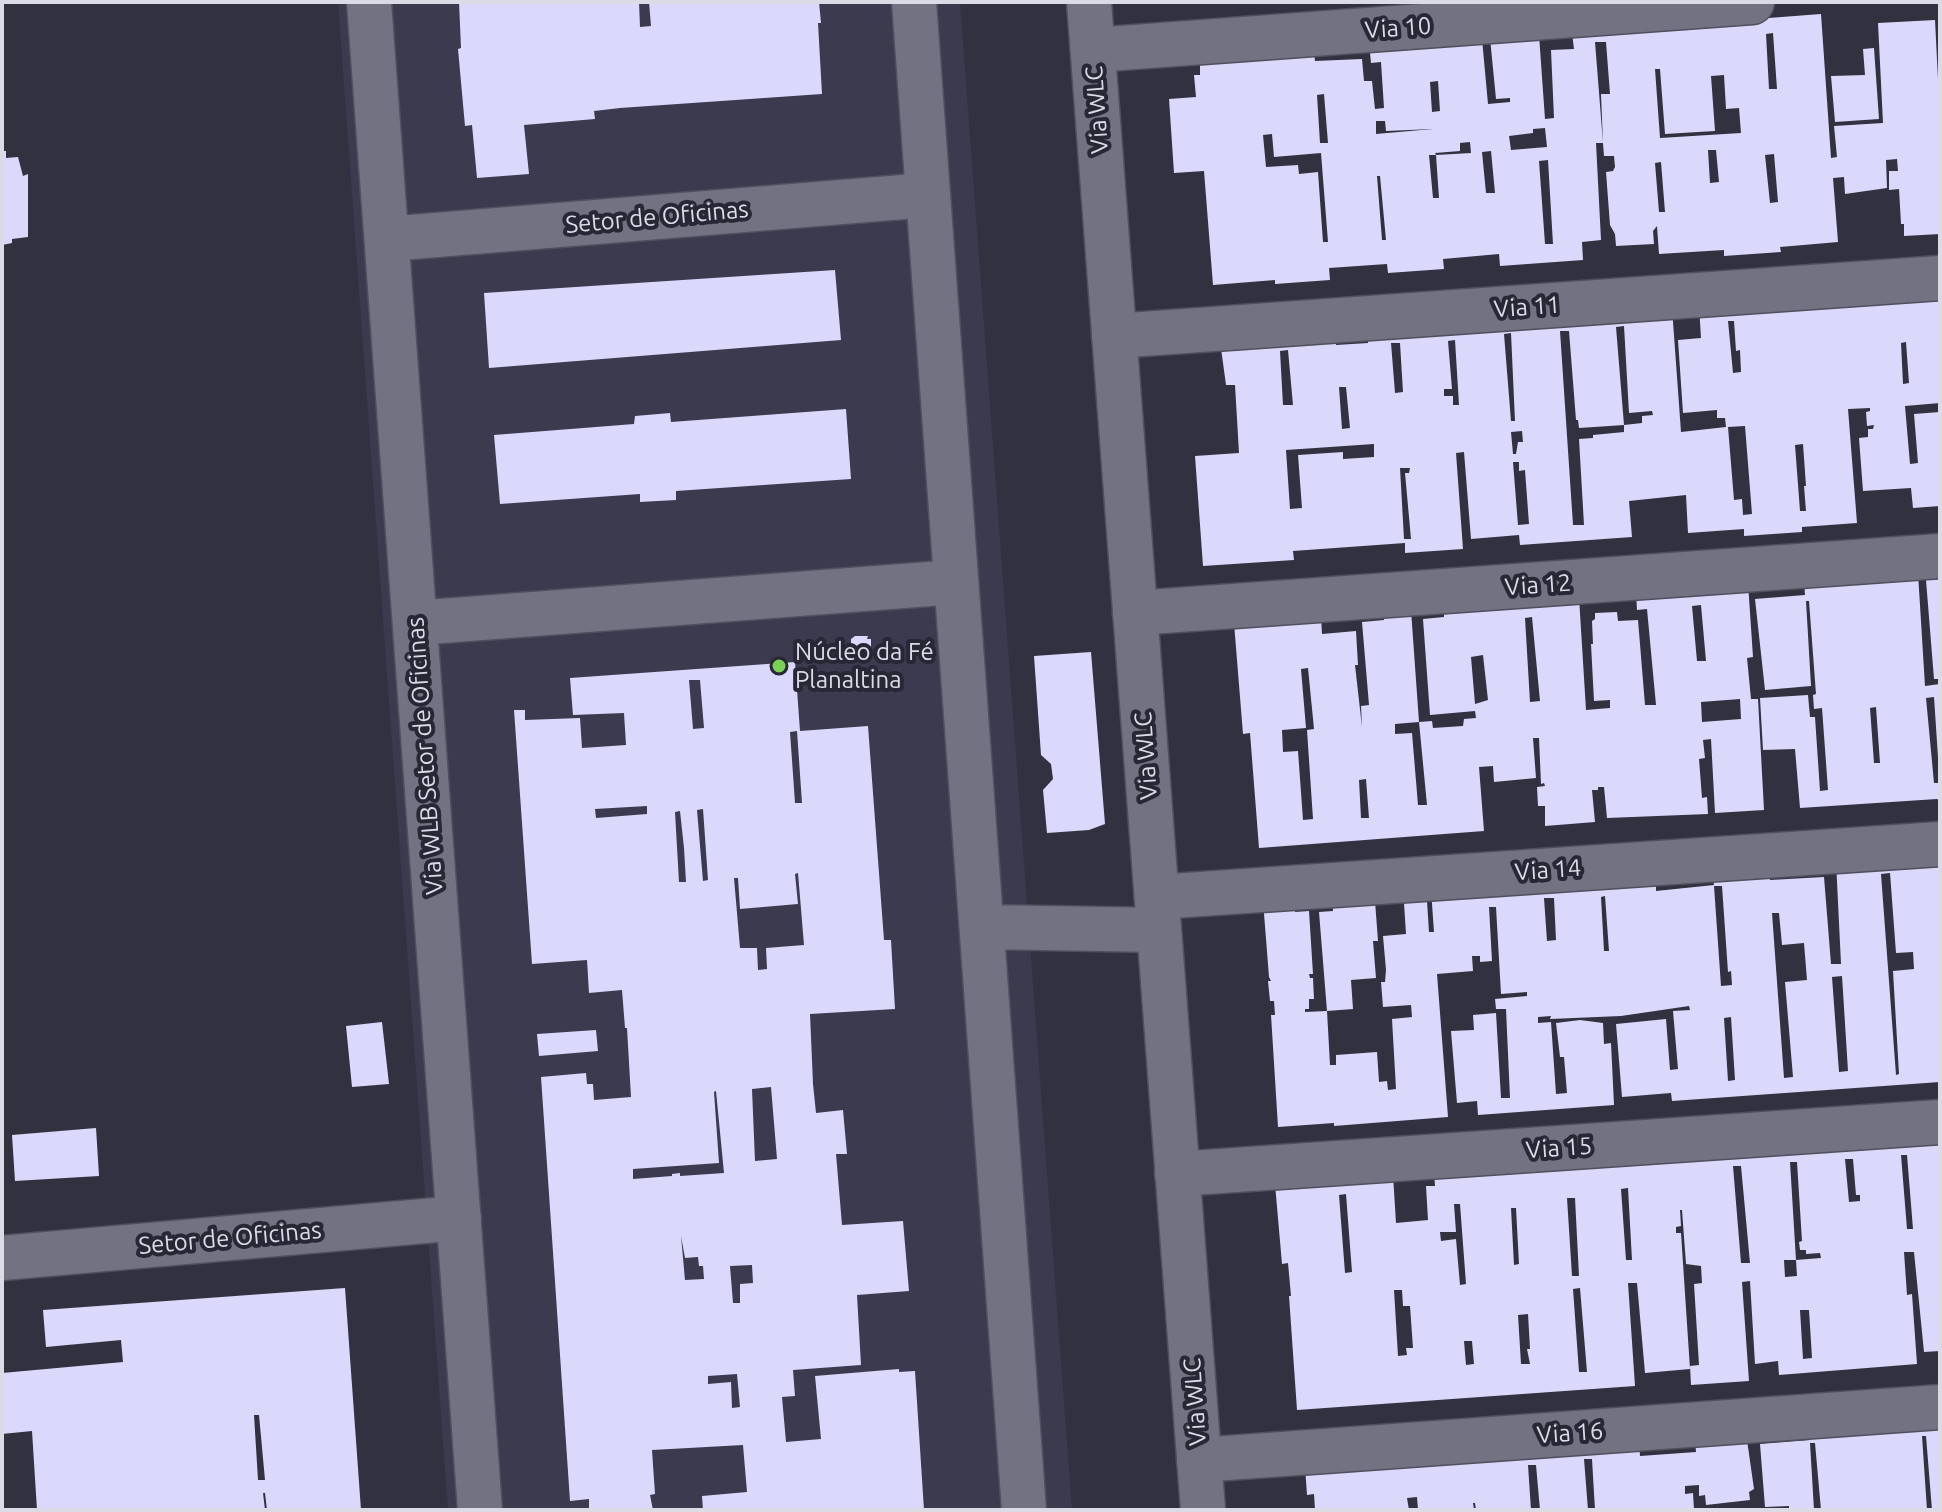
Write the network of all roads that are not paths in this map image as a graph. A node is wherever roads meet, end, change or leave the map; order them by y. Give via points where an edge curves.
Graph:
1 (369, 2) edge
2 (914, 2) edge
3 (1089, 2) edge
4 (1752, 2) edge
5 (1093, 50) junction
6 (928, 195) junction
7 (387, 239) junction
8 (1940, 278) edge
9 (1114, 336) junction
10 (1940, 556) edge
11 (956, 582) junction
12 (1135, 613) junction
13 (415, 623) junction
14 (1940, 844) edge
15 (1158, 914) junction
16 (983, 927) junction
17 (1940, 1122) edge
18 (1177, 1174) junction
19 (459, 1218) junction
20 (2, 1258) edge
21 (1940, 1407) edge
22 (1199, 1460) junction
23 (480, 1510) edge
24 (1024, 1510) edge
25 (1203, 1510) edge

1 - 7 street, Via WLB Setor de Oficinas
2 - 6 street
3 - 5 street, Via WLC
4 - 5 street, Via 10
5 - 9 street, Via WLC
6 - 7 street, Setor de Oficinas
6 - 11 street
7 - 13 street, Via WLB Setor de Oficinas
8 - 9 street, Via 11
9 - 12 street, Via WLC
10 - 12 street, Via 12
11 - 13 street
11 - 16 street
12 - 15 street, Via WLC
13 - 19 street, Via WLB Setor de Oficinas
14 - 15 street, Via 14
15 - 16 street, Via 14
15 - 18 street, Via WLC
16 - 24 street
17 - 18 street, Via 15
18 - 22 street, Via WLC
19 - 20 street, Setor de Oficinas
19 - 23 street, Via WLB Setor de Oficinas
21 - 22 street, Via 16
22 - 25 street, Via WLC

